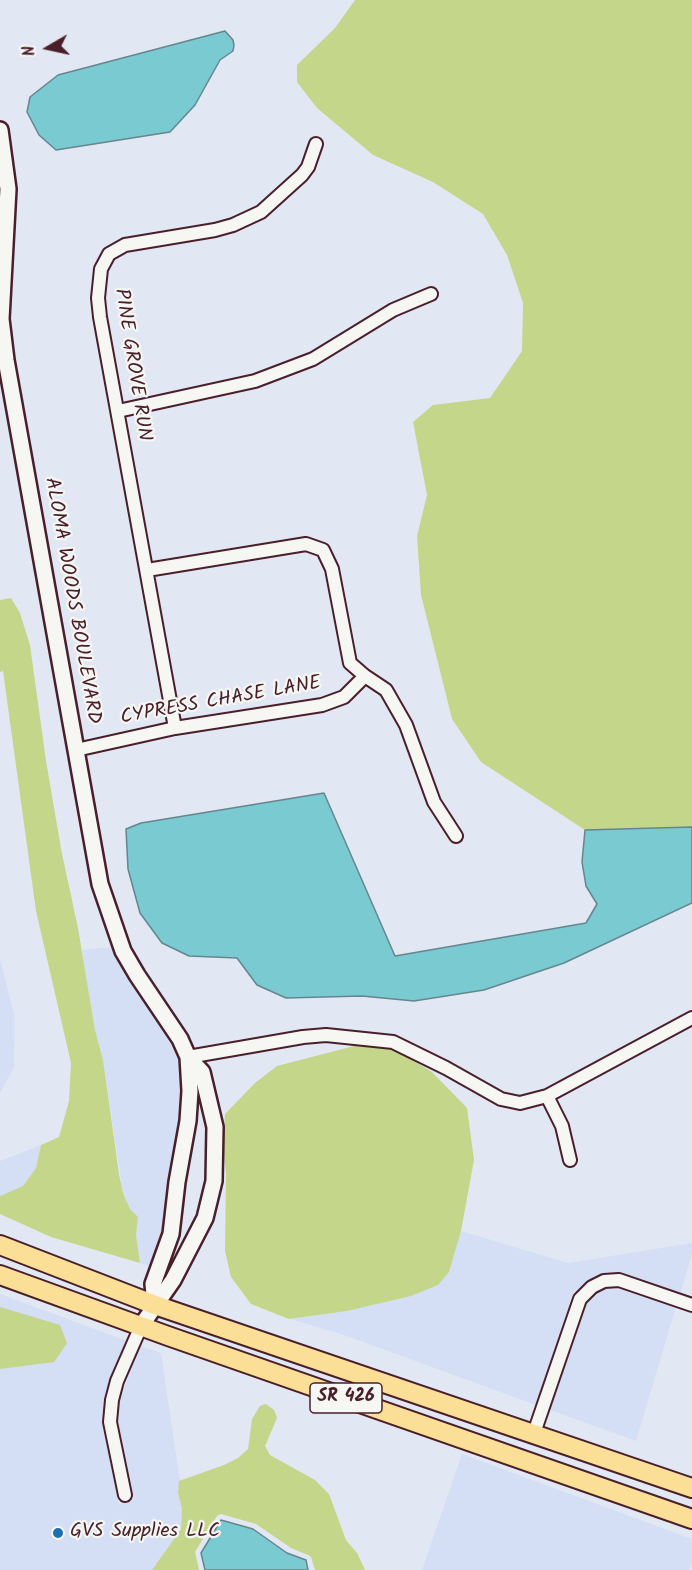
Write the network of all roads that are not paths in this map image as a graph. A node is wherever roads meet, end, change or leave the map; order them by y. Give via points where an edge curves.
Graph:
1 (0, 130) edge
2 (316, 144) dead end
3 (431, 294) dead end
4 (118, 411) junction
5 (147, 570) junction
6 (365, 676) junction
7 (175, 728) junction
8 (76, 750) junction
9 (456, 836) dead end
10 (691, 1021) edge
11 (188, 1057) junction
12 (547, 1096) junction
13 (570, 1160) dead end
14 (0, 1245) edge
15 (0, 1275) edge
16 (154, 1305) junction
17 (692, 1305) edge
18 (141, 1326) junction
19 (534, 1433) junction
20 (692, 1488) edge
21 (125, 1495) dead end
22 (692, 1519) edge

1 - 8 street, ALOMA WOODS BOULEVARD via 8,189 0,319
2 - 4 street, PINE GROVE RUN via 302,176 261,212 224,228 125,245 109,254 101,269 98,298
3 - 4 street via 393,310 313,359 255,381
4 - 5 street, PINE GROVE RUN
5 - 6 street via 306,544 323,550 332,569 350,663
5 - 7 street, PINE GROVE RUN
6 - 7 street, CYPRESS CHASE LANE via 344,696 322,705
6 - 9 street via 386,690 406,725 434,802
7 - 8 street, CYPRESS CHASE LANE
8 - 11 street, ALOMA WOODS BOULEVARD via 100,884 115,931 123,951
10 - 12 street
11 - 12 street via 303,1036 393,1042 501,1099 520,1103
11 - 16 street, ALOMA WOODS BOULEVARD via 188,1120 171,1234 153,1284
11 - 16 street, ALOMA WOODS BOULEVARD via 202,1072 215,1127 214,1181 205,1218 173,1280
12 - 13 street via 562,1126
14 - 16 main road, SR 426
15 - 18 main road, SR 426
16 - 18 street, ALOMA WOODS BOULEVARD
16 - 19 main road, SR 426
17 - 19 street via 620,1280 592,1287 580,1299
18 - 21 street via 112,1400 110,1422
18 - 22 main road, SR 426
19 - 20 main road, SR 426

